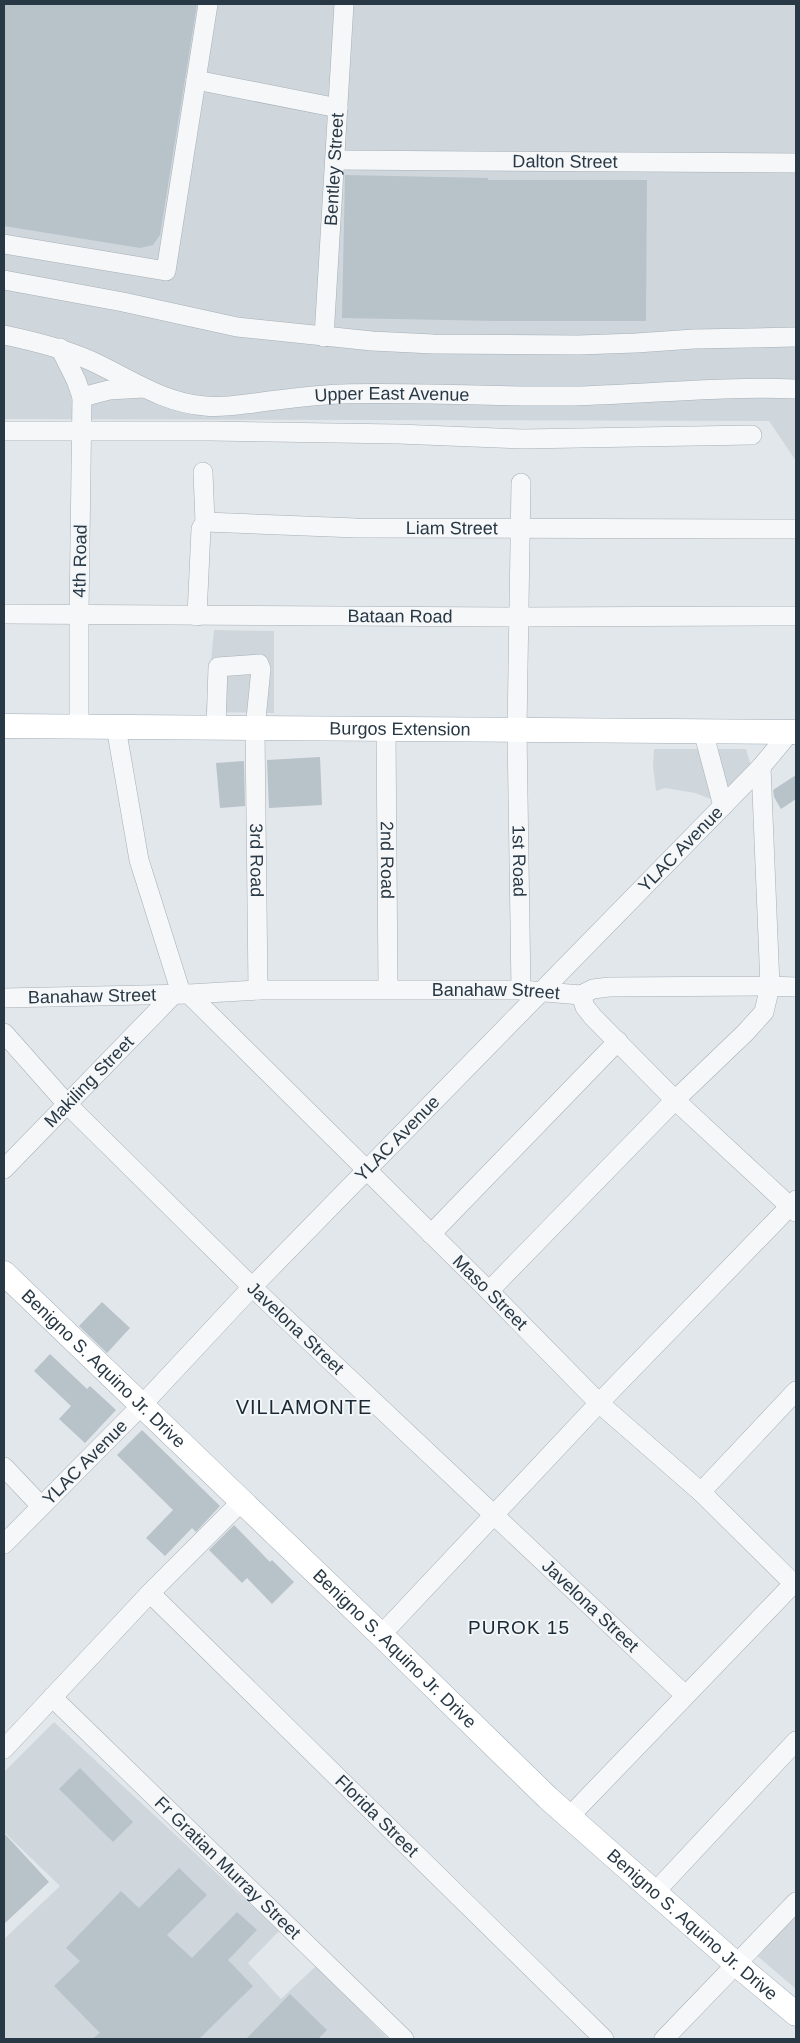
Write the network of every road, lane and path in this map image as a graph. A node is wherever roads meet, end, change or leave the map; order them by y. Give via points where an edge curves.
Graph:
1 (208, 4) edge
2 (344, 4) edge
3 (196, 80) junction
4 (338, 108) junction
5 (335, 160) junction
6 (796, 164) edge
7 (4, 244) edge
8 (4, 280) edge
9 (4, 335) edge
10 (324, 337) junction
11 (796, 337) edge
12 (60, 348) junction
13 (144, 388) junction
14 (796, 389) edge
15 (82, 397) junction
16 (81, 431) junction
17 (4, 432) edge
18 (752, 435) dead end
19 (203, 472) dead end
20 (521, 483) dead end
21 (205, 522) junction
22 (520, 528) junction
23 (796, 529) edge
24 (4, 614) edge
25 (79, 615) junction
26 (197, 616) junction
27 (796, 616) edge
28 (519, 617) junction
29 (4, 726) edge
30 (79, 726) junction
31 (116, 727) junction
32 (216, 728) junction
33 (255, 729) junction
34 (386, 730) junction
35 (517, 730) junction
36 (703, 731) junction
37 (793, 732) edge
38 (761, 767) junction
39 (723, 806) junction
40 (770, 986) junction
41 (796, 987) edge
42 (388, 989) junction
43 (258, 990) junction
44 (521, 990) junction
45 (544, 991) junction
46 (182, 993) junction
47 (581, 995) junction
48 (4, 998) edge
49 (4, 1033) edge
50 (618, 1042) junction
51 (675, 1100) junction
52 (66, 1103) junction
53 (4, 1169) edge
54 (366, 1170) junction
55 (794, 1206) edge
56 (431, 1234) junction
57 (4, 1273) edge
58 (252, 1287) junction
59 (489, 1291) junction
60 (796, 1391) edge
61 (599, 1403) junction
62 (142, 1405) junction
63 (4, 1467) edge
64 (701, 1492) junction
65 (241, 1502) junction
66 (41, 1506) junction
67 (494, 1516) junction
68 (4, 1544) edge
69 (795, 1584) edge
70 (150, 1593) junction
71 (381, 1635) junction
72 (685, 1695) junction
73 (52, 1697) junction
74 (796, 1741) edge
75 (4, 1749) edge
76 (569, 1817) junction
77 (656, 1891) junction
78 (796, 1902) edge
79 (736, 1964) junction
80 (796, 2014) edge
81 (404, 2039) edge
82 (604, 2039) edge
83 (664, 2039) edge

1 - 3 street
2 - 4 street, Bentley Street
3 - 4 street
3 - 7 street via 166,272
4 - 5 street, Bentley Street
5 - 6 street, Dalton Street
5 - 10 street, Bentley Street
8 - 10 street via 237,327
9 - 12 street, Upper East Avenue
10 - 11 street via 433,344 579,344
12 - 13 street, Upper East Avenue via 110,369
12 - 15 street, 4th Road
13 - 14 street, Upper East Avenue via 177,402 206,406 321,394 524,397 699,389
13 - 15 street via 109,390
15 - 16 street, 4th Road
16 - 17 street
16 - 18 street via 523,439
16 - 25 street, 4th Road
19 - 21 street
20 - 22 street, 1st Road
21 - 22 street, Liam Street via 356,528
21 - 26 street via 201,529
22 - 23 street, Liam Street
22 - 28 street, 1st Road
24 - 25 street, Bataan Road
25 - 26 street, Bataan Road
25 - 30 street, 4th Road
26 - 28 street, Bataan Road
27 - 28 street, Bataan Road
28 - 35 street, 1st Road
29 - 30 main road, Burgos Extension
30 - 31 main road, Burgos Extension
31 - 32 main road, Burgos Extension
31 - 46 street via 139,860
32 - 33 main road, Burgos Extension
32 - 33 street, 3rd Road via 218,667 259,664
33 - 34 main road, Burgos Extension
33 - 43 street, 3rd Road
34 - 35 main road, Burgos Extension
34 - 42 street, 2nd Road
35 - 36 main road, Burgos Extension
35 - 44 street, 1st Road
36 - 37 main road, Burgos Extension
36 - 39 street
37 - 38 street, YLAC Avenue
38 - 39 street, YLAC Avenue
38 - 40 street
39 - 45 street, YLAC Avenue
40 - 41 street, Banahaw Street
40 - 47 street, Banahaw Street via 609,987
40 - 51 street via 764,1012
42 - 43 street, Banahaw Street
42 - 44 street, Banahaw Street
43 - 46 street, Banahaw Street
44 - 45 street, Banahaw Street
45 - 47 street, Banahaw Street
45 - 54 street, YLAC Avenue
46 - 48 street, Banahaw Street
46 - 52 street, Makiling Street
46 - 54 street, Maso Street
47 - 50 street via 585,1007
49 - 52 street, Javelona Street
50 - 51 street
50 - 56 street
51 - 55 street
51 - 59 street
52 - 53 street, Makiling Street
52 - 58 street, Javelona Street
54 - 56 street, Maso Street
54 - 58 street, YLAC Avenue
55 - 61 street
56 - 59 street, Maso Street
57 - 62 main road, Benigno S. Aquino Jr. Drive
58 - 62 street, YLAC Avenue
58 - 67 street, Javelona Street
59 - 61 street, Maso Street
60 - 64 street
61 - 64 street, Maso Street
61 - 67 street
62 - 65 main road, Benigno S. Aquino Jr. Drive
62 - 66 street, YLAC Avenue
63 - 66 street
64 - 69 street, Maso Street
65 - 70 street
65 - 71 main road, Benigno S. Aquino Jr. Drive
66 - 68 street, YLAC Avenue
67 - 71 street
67 - 72 street, Javelona Street
69 - 72 street
70 - 73 street
70 - 82 street, Florida Street
71 - 76 main road, Benigno S. Aquino Jr. Drive
72 - 76 street
73 - 75 street
73 - 81 street, Fr Gratian Murray Street
74 - 77 street
76 - 77 main road, Benigno S. Aquino Jr. Drive
77 - 79 main road, Benigno S. Aquino Jr. Drive
78 - 79 street
79 - 80 main road, Benigno S. Aquino Jr. Drive
79 - 83 street

